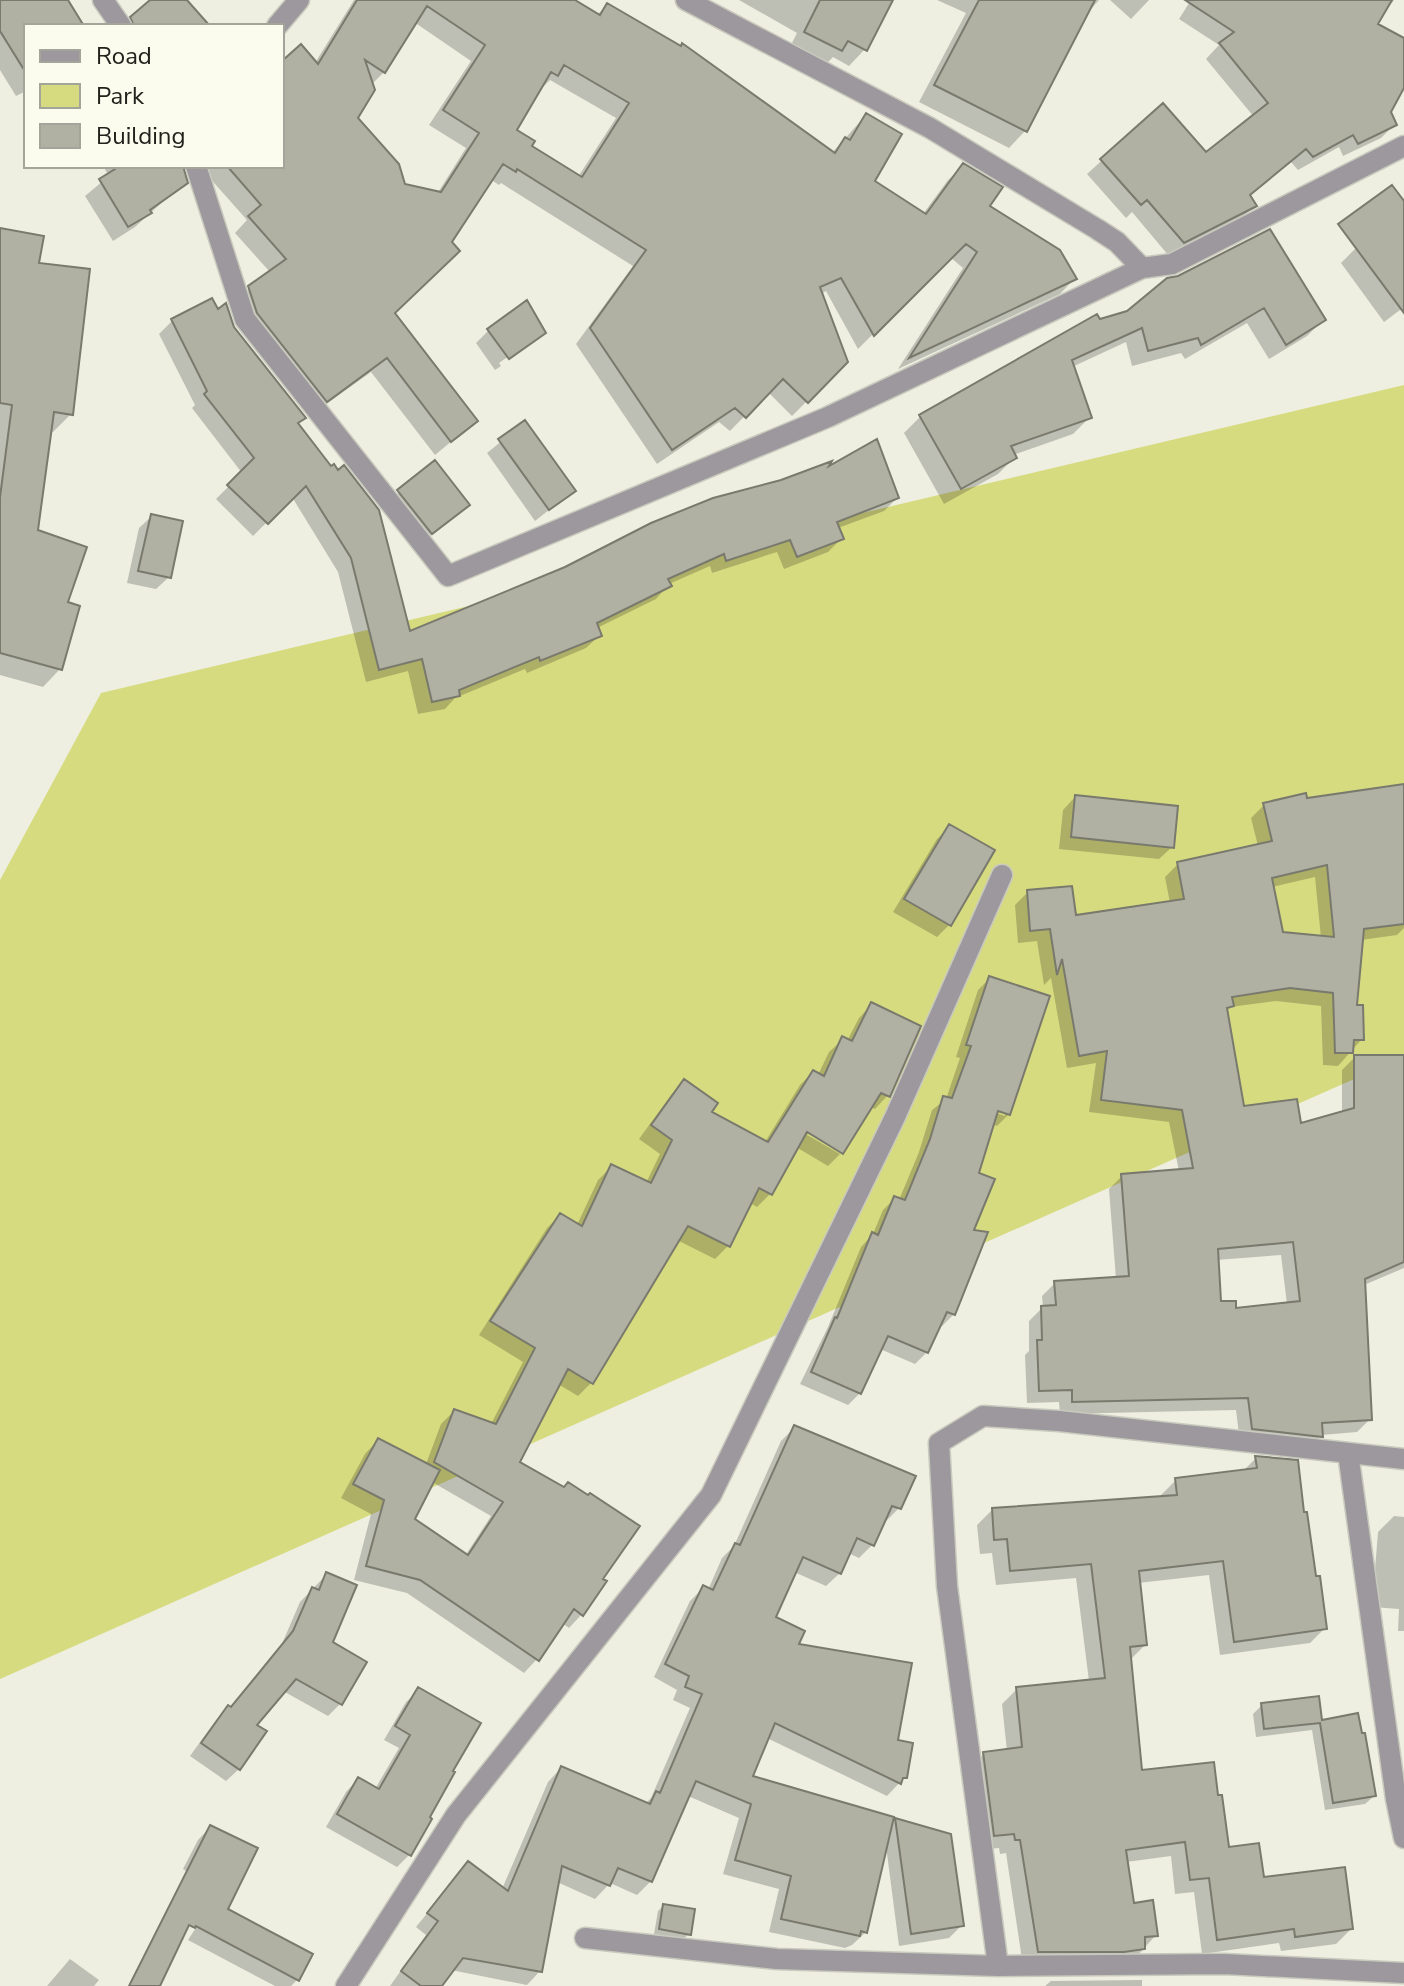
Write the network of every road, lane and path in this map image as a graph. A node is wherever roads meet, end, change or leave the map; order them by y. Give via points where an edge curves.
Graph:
1 (103, 0) edge
2 (299, 0) edge
3 (686, 0) edge
4 (120, 24) edge
5 (279, 24) edge
6 (1404, 146) edge
7 (197, 168) edge
8 (1142, 268) junction
9 (1002, 875) dead end
10 (1348, 1453) junction
11 (1404, 1459) edge
12 (1400, 1799) edge
13 (1404, 1838) edge
14 (585, 1938) dead end
15 (998, 1966) junction
16 (1404, 1973) edge
17 (346, 1986) edge

1 - 4 street
2 - 5 street
3 - 8 street via 930,128 1117,242
6 - 8 street via 1172,264
7 - 8 street via 245,319 448,576 828,417
9 - 17 street via 895,1117 711,1495 456,1815
10 - 11 street
10 - 12 street
10 - 15 street via 983,1416 939,1443 947,1586
12 - 13 street
14 - 15 street via 777,1959
15 - 16 street via 1224,1964

